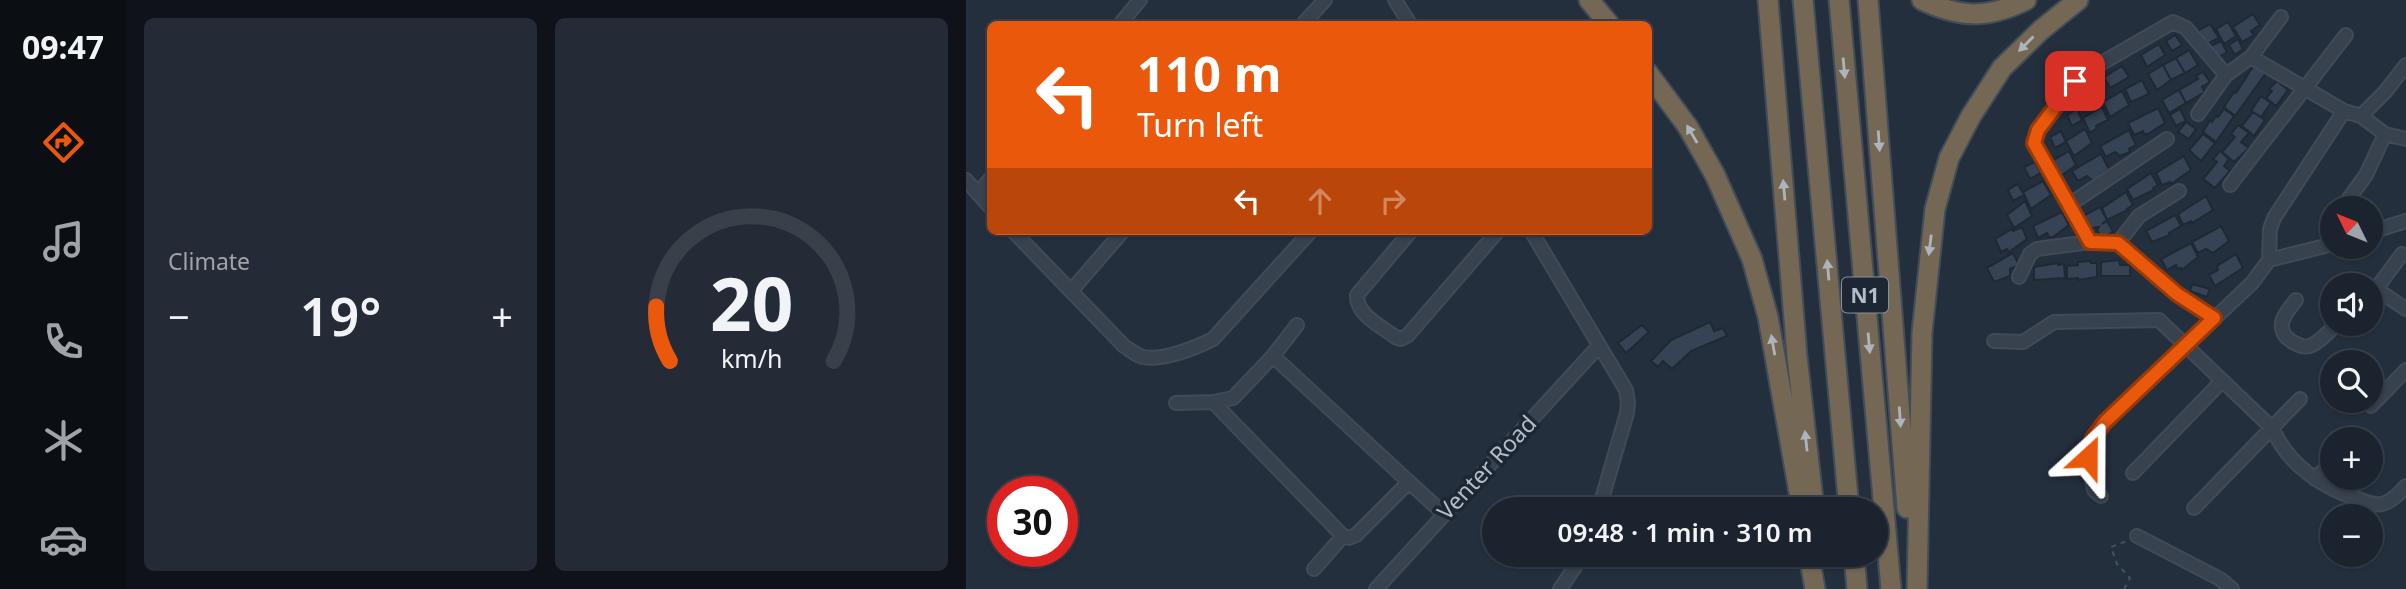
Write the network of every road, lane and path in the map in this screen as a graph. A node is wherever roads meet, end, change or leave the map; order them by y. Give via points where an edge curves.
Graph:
1 (1140, 0) edge
2 (1325, 0) edge
3 (1395, 0) edge
4 (1589, 0) edge
5 (1768, 0) edge
6 (1803, 0) edge
7 (1839, 0) edge
8 (1868, 0) edge
9 (1922, 0) edge
10 (2026, 0) edge
11 (2078, 0) edge
12 (2281, 18) dead end
13 (1122, 21) edge
14 (1306, 21) edge
15 (1408, 21) edge
16 (1606, 21) edge
17 (2347, 35) dead end
18 (2251, 57) junction
19 (2406, 65) edge
20 (2226, 75) junction
21 (1652, 78) edge
22 (2305, 89) junction
23 (2344, 111) junction
24 (2197, 114) dead end
25 (2361, 116) junction
26 (2385, 135) junction
27 (2167, 139) dead end
28 (2406, 139) edge
29 (966, 180) edge
30 (987, 183) edge
31 (2230, 185) dead end
32 (2179, 191) dead end
33 (978, 194) junction
34 (2351, 196) edge
35 (987, 204) edge
36 (2069, 205) junction
37 (2406, 221) edge
38 (2384, 228) edge
39 (1017, 235) edge
40 (1120, 235) edge
41 (1307, 235) edge
42 (1408, 235) edge
43 (1495, 235) edge
44 (1533, 235) edge
45 (2090, 242) junction
46 (2118, 243) junction
47 (2320, 247) edge
48 (2403, 254) dead end
49 (2269, 260) junction
50 (2019, 277) dead end
51 (2383, 280) edge
52 (1071, 291) junction
53 (2383, 296) edge
54 (2296, 300) dead end
55 (2406, 309) edge
56 (2214, 318) junction
57 (1297, 325) dead end
58 (2323, 336) edge
59 (1994, 341) dead end
60 (1598, 346) junction
61 (2184, 346) junction
62 (1273, 356) junction
63 (2406, 370) edge
64 (2222, 381) junction
65 (2383, 394) edge
66 (2300, 399) dead end
67 (1176, 402) dead end
68 (1213, 402) junction
69 (2273, 429) junction
70 (2133, 473) dead end
71 (2320, 474) edge
72 (2315, 479) junction
73 (1409, 482) junction
74 (2406, 486) edge
75 (2101, 496) dead end
76 (1602, 497) edge
77 (1799, 497) edge
78 (1813, 497) edge
79 (1848, 497) edge
80 (2194, 508) dead end
81 (1443, 513) junction
82 (1343, 536) junction
83 (2137, 536) joint
84 (1575, 567) edge
85 (1812, 567) edge
86 (1819, 567) edge
87 (1855, 567) edge
88 (1314, 569) dead end
89 (1376, 589) edge
90 (1560, 589) edge
91 (1815, 589) edge
92 (1822, 589) edge
93 (1857, 589) edge
94 (1891, 589) edge
95 (1915, 589) edge
96 (2124, 589) edge
97 (2232, 589) edge

1 - 13 street
2 - 14 street
3 - 15 street
4 - 16 highway
78 -> 5 highway
79 -> 6 highway, N1
7 -> 94 highway, N1
8 -> 95 highway
9 - 10 highway via 1961,15 1988,14
11 -> 95 highway via 2002,68 1949,158 1935,208 1922,333
12 - 18 street
17 - 22 street
18 - 20 street
18 - 22 street
19 - 25 street
20 - 24 street
20 - 36 street via 2186,28 2173,22 2081,75 2038,130 2034,143
77 -> 21 highway via 1768,317 1752,259 1708,163
22 - 23 street
22 - 31 street
23 - 25 street
23 - 49 street via 2274,218
25 - 26 street
26 - 28 street
26 - 34 street
27 - 36 street
29 - 33 street
30 - 33 street
32 - 46 street via 2139,216
33 - 35 street
36 - 45 street
37 - 38 street
39 - 52 street
40 - 52 street
41 - 52 street via 1213,339 1163,356 1142,358 1124,346
42 - 43 street via 1356,300 1362,311 1401,339
44 - 60 street
45 - 46 street
45 - 50 street via 2037,249
46 - 56 street via 2177,294
47 - 49 street
48 - 51 street
49 - 56 street
53 - 55 street
54 - 58 street via 2285,315 2283,333 2303,347
56 - 61 street
57 - 62 street
59 - 61 street via 2023,342 2054,322 2154,318
60 - 76 street via 1626,390 1628,402
60 - 81 street, Venter Road
61 - 64 street
61 - 75 street via 2093,438 2089,471 2094,490
62 - 68 street via 1233,398
62 - 73 street
63 - 65 street
64 - 69 street
64 - 70 street
66 - 69 street
67 - 68 street
68 - 82 street
69 - 72 street via 2283,450
69 - 80 street
71 - 72 street
72 - 74 street via 2374,505 2390,500
73 - 81 street
73 - 82 street via 1364,529 1349,538
81 - 89 street, Venter Road
82 - 88 street
83 - 96 path via 2111,547 2117,564 2130,578
83 - 97 street
84 - 90 street
85 - 91 highway
86 - 92 highway
87 - 93 highway

